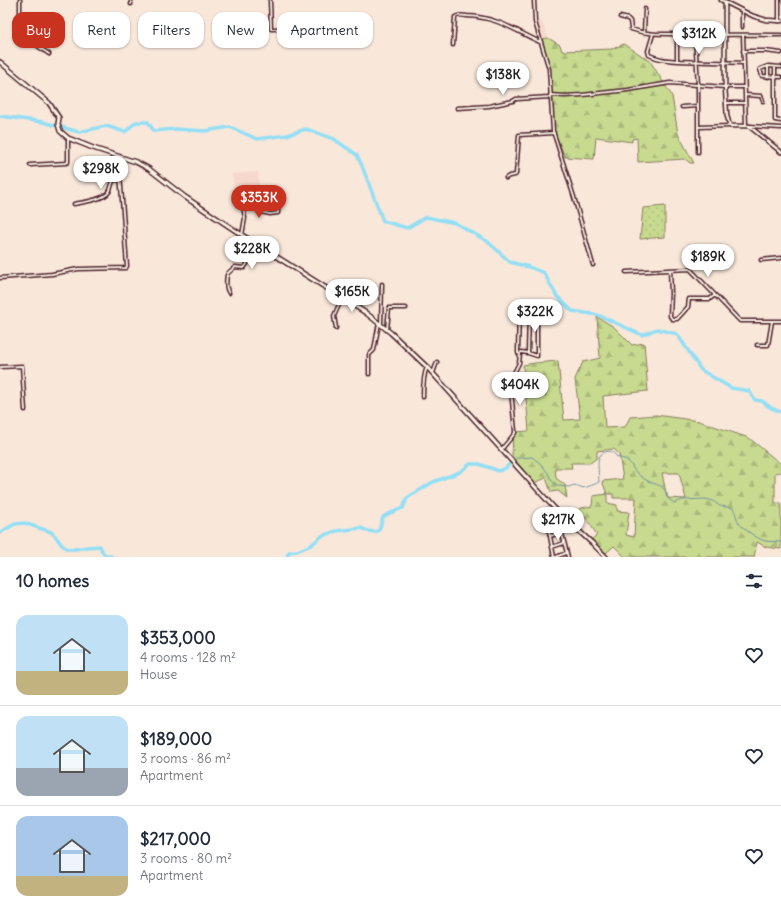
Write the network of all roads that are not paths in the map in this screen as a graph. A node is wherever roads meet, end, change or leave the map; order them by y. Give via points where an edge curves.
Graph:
1 (20, 0) edge
2 (131, 0) edge
3 (270, 0) edge
4 (534, 0) edge
5 (721, 0) edge
6 (779, 0) edge
7 (725, 2) junction
8 (131, 4) dead end
9 (645, 9) dead end
10 (742, 11) junction
11 (620, 17) dead end
12 (780, 21) edge
13 (742, 27) dead end
14 (277, 29) edge
15 (644, 33) junction
16 (653, 34) junction
17 (677, 35) junction
18 (725, 35) junction
19 (743, 35) junction
20 (781, 35) edge
21 (695, 36) junction
22 (540, 42) junction
23 (453, 45) dead end
24 (743, 51) junction
25 (781, 53) edge
26 (48, 54) dead end
27 (677, 61) junction
28 (0, 62) edge
29 (697, 62) junction
30 (724, 62) junction
31 (743, 63) junction
32 (768, 66) junction
33 (775, 67) junction
34 (781, 67) edge
35 (768, 77) junction
36 (775, 77) junction
37 (781, 77) edge
38 (698, 85) junction
39 (725, 87) junction
40 (744, 87) junction
41 (744, 95) junction
42 (550, 96) junction
43 (763, 101) dead end
44 (725, 103) junction
45 (745, 103) junction
46 (698, 106) junction
47 (682, 107) dead end
48 (457, 108) dead end
49 (781, 121) edge
50 (730, 126) junction
51 (747, 126) junction
52 (698, 127) junction
53 (781, 128) edge
54 (554, 133) junction
55 (68, 138) junction
56 (698, 152) dead end
57 (781, 152) edge
58 (121, 158) junction
59 (30, 165) dead end
60 (506, 178) dead end
61 (120, 180) junction
62 (74, 204) dead end
63 (278, 208) dead end
64 (242, 235) junction
65 (247, 238) junction
66 (781, 258) edge
67 (761, 260) dead end
68 (593, 265) dead end
69 (670, 270) junction
70 (626, 272) dead end
71 (0, 278) edge
72 (382, 284) dead end
73 (228, 293) dead end
74 (715, 295) junction
75 (342, 298) junction
76 (406, 308) dead end
77 (529, 312) junction
78 (772, 321) junction
79 (781, 321) edge
80 (380, 324) junction
81 (336, 328) dead end
82 (387, 330) junction
83 (756, 345) dead end
84 (520, 352) junction
85 (528, 353) junction
86 (437, 362) dead end
87 (427, 367) junction
88 (0, 368) edge
89 (432, 373) junction
90 (369, 374) dead end
91 (423, 397) dead end
92 (25, 410) dead end
93 (501, 450) junction
94 (562, 516) junction
95 (549, 524) dead end
96 (559, 534) junction
97 (550, 536) junction
98 (564, 543) junction
99 (552, 547) junction
100 (567, 553) junction
101 (555, 557) edge
102 (568, 557) edge
103 (606, 557) edge

1 - 26 street via 20,34
2 - 8 street
3 - 14 street via 271,29
4 - 22 street via 534,22
5 - 7 street
6 - 12 street
7 - 10 street
7 - 18 street
9 - 15 street
10 - 12 street via 766,20
10 - 13 street
11 - 15 street via 630,21 631,29
15 - 16 street
16 - 17 street
16 - 27 street via 649,55 662,60
17 - 21 street
17 - 27 street
18 - 19 street
18 - 21 street
18 - 30 street
19 - 20 street
19 - 24 street
21 - 29 street
22 - 23 street via 497,21 457,15
22 - 42 street via 549,69
24 - 25 street
24 - 31 street
27 - 29 street
28 - 55 main road via 49,103 59,118 60,131
29 - 30 street
29 - 38 street
30 - 31 street
30 - 39 street
31 - 40 street
32 - 33 street
32 - 35 street
32 - 35 street via 760,69 762,76
33 - 34 street
33 - 36 street
35 - 36 street
36 - 37 street
36 - 49 street via 775,120
38 - 39 street
38 - 42 street via 670,83 628,90
38 - 46 street
39 - 40 street
39 - 44 street
40 - 41 street
41 - 43 street via 761,96
41 - 45 street
42 - 48 street
42 - 54 street
44 - 45 street
44 - 50 street
45 - 51 street
46 - 47 street
46 - 52 street
50 - 51 street
50 - 52 street
51 - 53 street
51 - 57 street
52 - 56 street
54 - 60 street via 519,134 516,174
54 - 68 street
55 - 58 main road
55 - 59 street via 68,162
58 - 61 street
58 - 64 main road via 149,169
61 - 62 street via 112,182 105,196
61 - 71 street via 126,268 78,269
63 - 64 street via 278,213 270,214 261,212 261,207 243,206 245,218
64 - 65 main road
65 - 73 street via 247,264 244,268 234,267 227,274
65 - 75 main road
66 - 67 street
69 - 70 street
69 - 74 street via 690,269
69 - 74 street via 672,319 677,319 688,307 689,299 710,299
72 - 80 street
74 - 78 street via 740,321
75 - 80 main road
75 - 81 street via 334,316
76 - 82 street via 389,308
77 - 84 street via 519,312
77 - 85 street
77 - 85 street via 537,313 537,356
78 - 79 street
78 - 83 street via 768,345
80 - 82 main road
80 - 90 street via 374,350 369,355
82 - 87 main road
84 - 85 street
84 - 93 street via 519,363 510,381 515,433
86 - 89 street
87 - 89 main road
87 - 91 street
88 - 92 street via 22,366
89 - 93 main road
93 - 94 main road
94 - 96 street via 558,523
94 - 103 main road
95 - 97 street
96 - 97 street
96 - 98 street via 562,535
97 - 99 street
98 - 99 street
98 - 100 street
99 - 101 street
100 - 101 street
100 - 102 street

